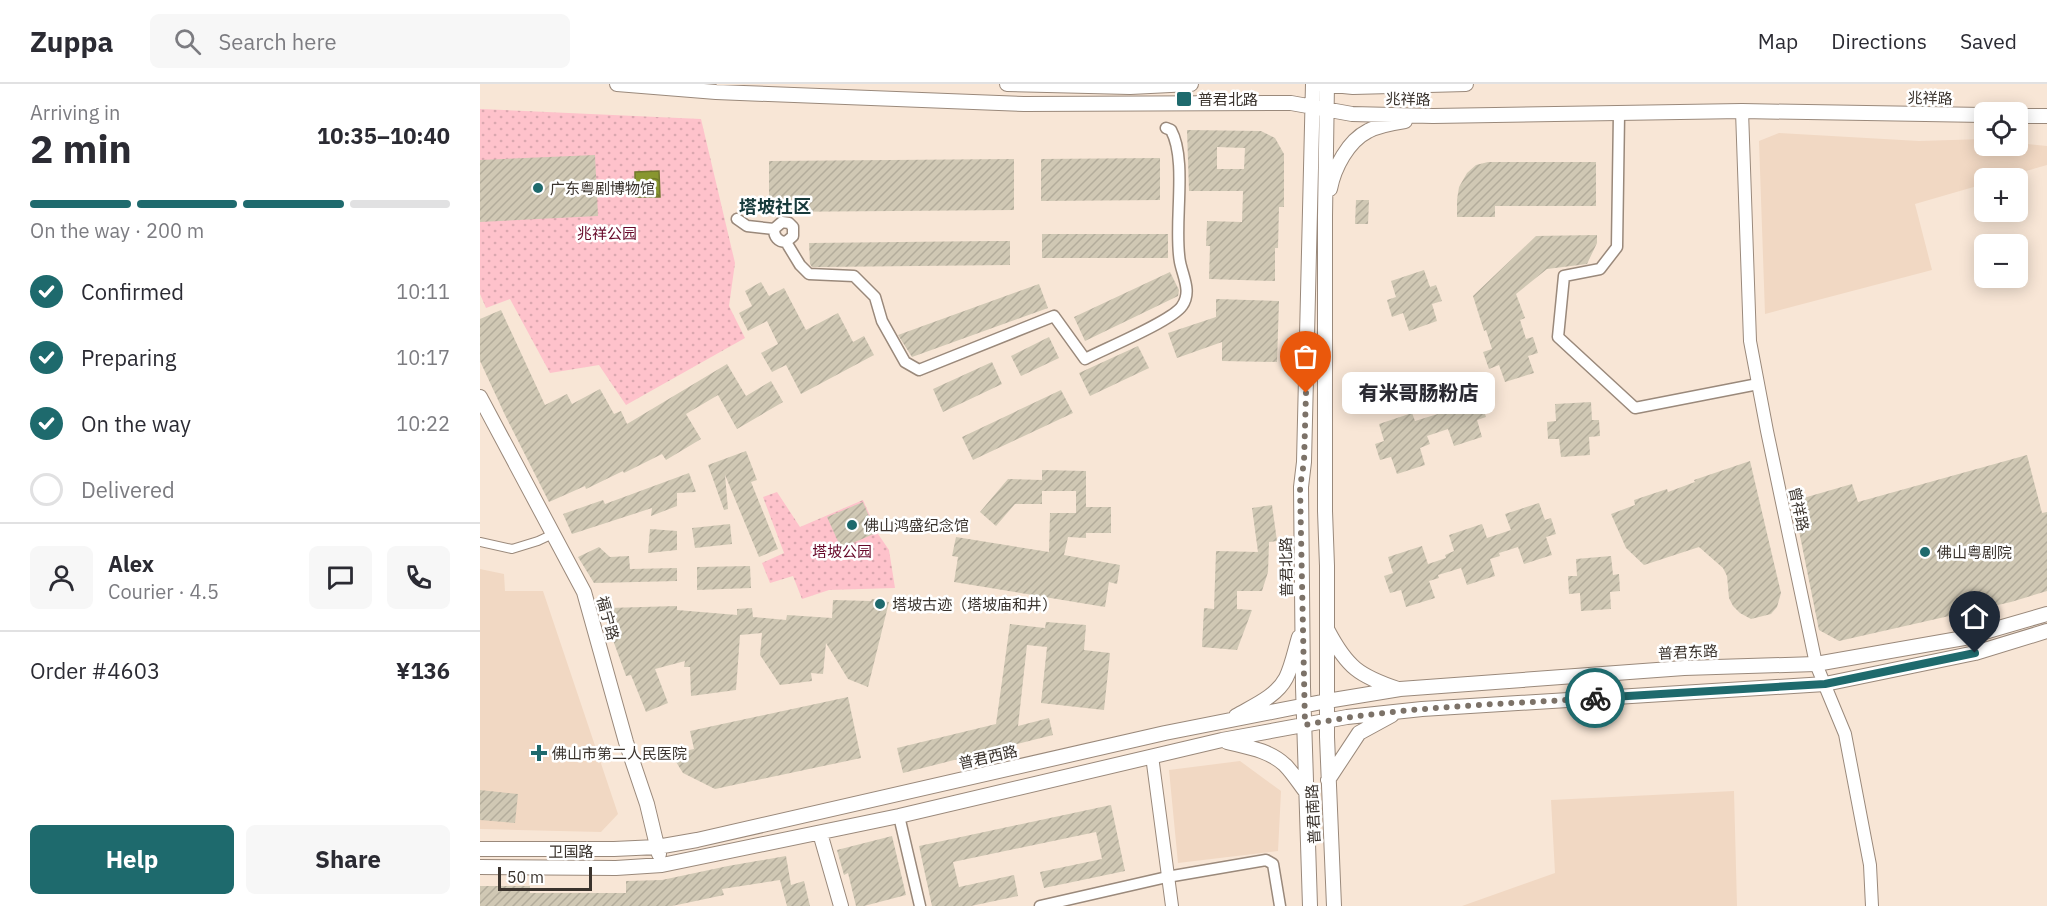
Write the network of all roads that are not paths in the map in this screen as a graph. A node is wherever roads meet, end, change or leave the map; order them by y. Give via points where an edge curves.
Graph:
1 (617, 84) edge
2 (1009, 84) edge
3 (1191, 84) edge
4 (1313, 84) edge
5 (1326, 84) edge
6 (1466, 84) edge
7 (1312, 107) junction
8 (1327, 110) junction
9 (1742, 111) junction
10 (1619, 114) junction
11 (1974, 115) edge
12 (1433, 116) junction
13 (2028, 116) edge
14 (2044, 117) edge
15 (1167, 128) dead end
16 (1325, 216) junction
17 (737, 219) dead end
18 (774, 229) junction
19 (786, 242) junction
20 (1758, 384) junction
21 (480, 398) edge
22 (553, 534) junction
23 (480, 542) edge
24 (2047, 614) edge
25 (1304, 623) junction
26 (1327, 630) junction
27 (2047, 632) edge
28 (1816, 664) junction
29 (1825, 684) junction
30 (1400, 689) junction
31 (1326, 701) junction
32 (1304, 706) junction
33 (1400, 711) junction
34 (1327, 721) junction
35 (1223, 723) junction
36 (1305, 725) junction
37 (1222, 740) junction
38 (1152, 756) junction
39 (1328, 780) junction
40 (1306, 792) junction
41 (898, 816) junction
42 (820, 833) junction
43 (657, 847) junction
44 (480, 849) edge
45 (662, 865) junction
46 (480, 867) edge
47 (1167, 877) junction
48 (841, 906) edge
49 (920, 906) edge
50 (1040, 906) edge
51 (1172, 906) edge
52 (1280, 906) edge
53 (1310, 906) edge
54 (1334, 906) edge
55 (1872, 906) edge

1 - 7 main road, 兆祥路 via 716,92 1024,104 1291,103
2 - 3 main road
4 - 7 main road, 普君北路
5 - 6 main road, 兆祥路
5 - 8 main road
7 - 8 main road, 兆祥路
7 - 25 main road, 普君北路 via 1304,462 1300,487
8 - 12 main road, 兆祥路
8 - 16 main road
9 - 10 main road, 兆祥路
9 - 11 main road, 兆祥路
9 - 20 street, 曾祥路 via 1750,341
10 - 12 main road, 兆祥路
10 - 20 street via 1617,247 1600,269 1564,276 1558,337 1635,408
12 - 16 main road via 1384,125 1354,140 1331,181
13 - 14 main road
15 - 19 street via 1173,134 1178,158 1180,261 1187,298 1166,319 1085,359 1054,316 919,370 905,362 882,321 875,297 854,276 809,274
16 - 26 main road
17 - 18 street via 747,226
18 - 19 street via 776,239
18 - 19 street via 782,222 793,227 793,236
20 - 28 street, 曾祥路
21 - 22 main road, 福宁路
22 - 23 street via 512,549
22 - 43 main road, 福宁路 via 584,592
24 - 28 main road, 普君东路 via 1964,638
25 - 32 main road, 普君北路
25 - 35 main road via 1286,678 1278,688
26 - 30 main road via 1339,653 1355,669 1371,680
26 - 31 main road
27 - 29 main road via 1975,653
28 - 29 street, 曾祥路
28 - 30 main road, 普君东路 via 1684,668
29 - 33 main road
29 - 55 street, 曾祥路 via 1845,734 1870,865
30 - 31 main road, 普君东路
31 - 32 main road, 普君西路
31 - 34 main road
32 - 35 main road, 普君西路
32 - 36 main road, 普君北路
33 - 34 main road
33 - 39 main road via 1359,733
34 - 36 main road
34 - 39 main road, 普君南路
35 - 43 main road, 普君西路
36 - 37 main road
36 - 40 main road, 普君南路
37 - 38 main road
37 - 40 main road via 1275,757
38 - 41 main road
38 - 47 street
39 - 54 main road, 普君南路
40 - 53 main road, 普君南路
41 - 42 main road
41 - 49 street
42 - 45 main road
42 - 48 main road
43 - 44 main road, 卫国路
43 - 45 main road, 福宁路
45 - 46 main road, 卫国路
47 - 50 street
47 - 51 street
47 - 52 street via 1266,860 1273,864

